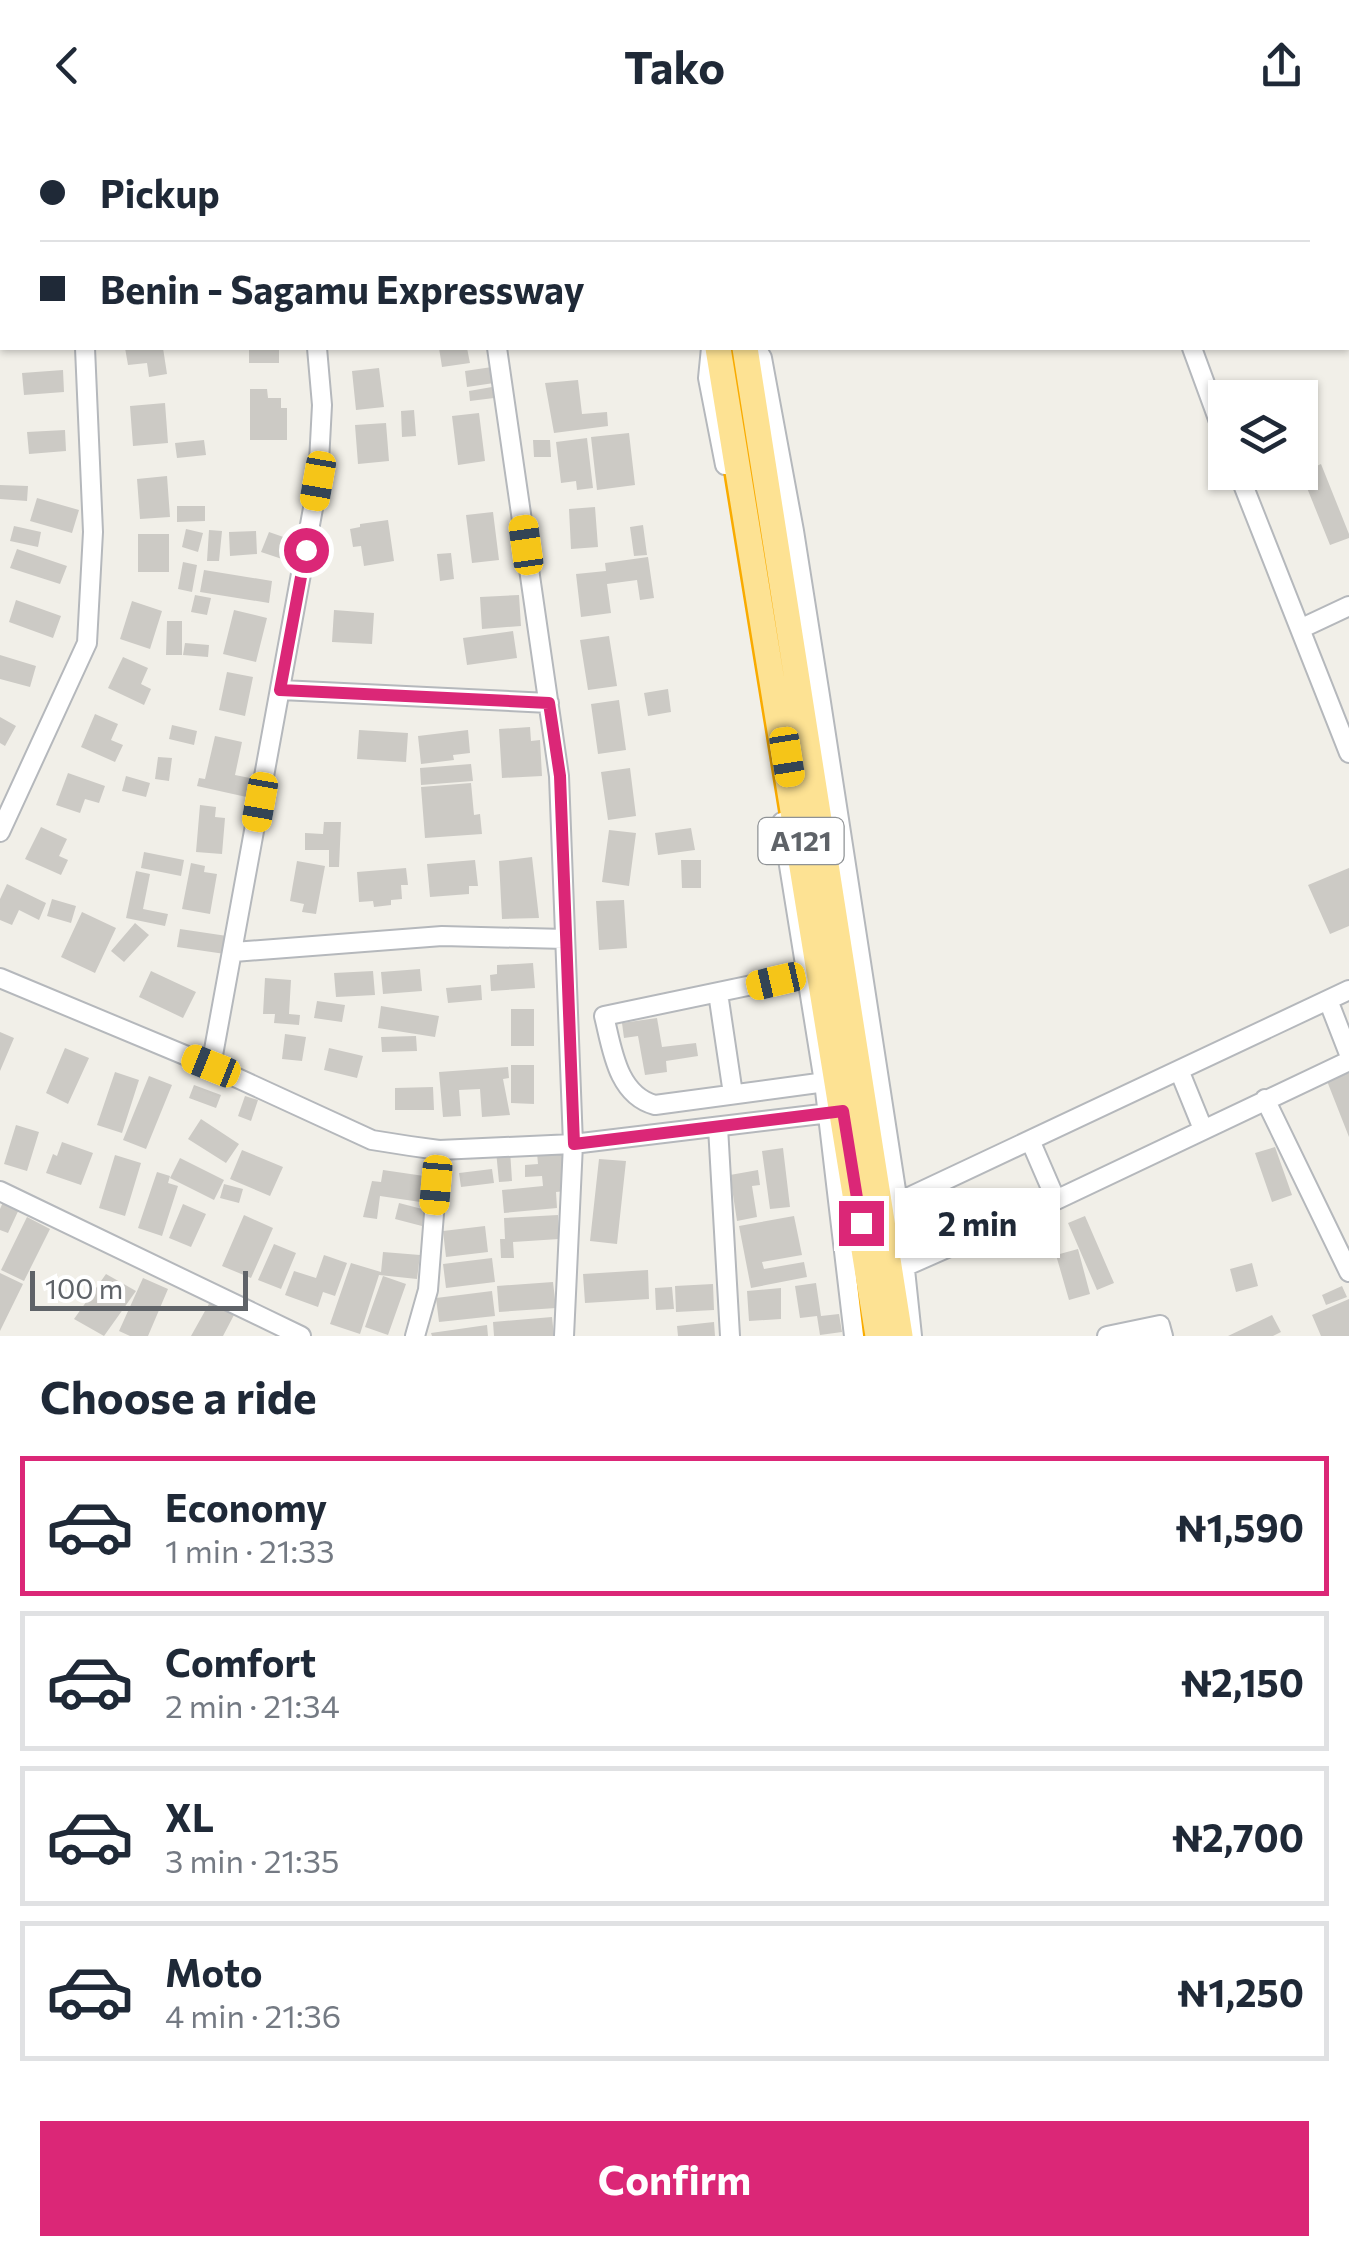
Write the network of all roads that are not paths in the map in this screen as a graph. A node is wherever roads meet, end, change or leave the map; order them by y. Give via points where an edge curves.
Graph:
1 (85, 350) edge
2 (317, 350) edge
3 (497, 350) edge
4 (714, 350) edge
5 (714, 350) edge
6 (745, 350) edge
7 (757, 350) edge
8 (1193, 350) edge
9 (1208, 392) edge
10 (1245, 490) edge
11 (1349, 606) edge
12 (1300, 629) junction
13 (280, 690) junction
14 (549, 703) junction
15 (1349, 753) edge
16 (0, 832) edge
17 (565, 938) junction
18 (234, 952) junction
19 (805, 974) junction
20 (0, 978) edge
21 (1349, 990) edge
22 (718, 994) junction
23 (1328, 1000) junction
24 (1349, 1057) edge
25 (211, 1066) junction
26 (1178, 1070) junction
27 (831, 1081) junction
28 (732, 1094) junction
29 (1265, 1099) junction
30 (835, 1112) junction
31 (718, 1128) junction
32 (1203, 1129) junction
33 (1030, 1140) junction
34 (574, 1144) junction
35 (439, 1150) junction
36 (0, 1192) edge
37 (1056, 1200) junction
38 (889, 1207) junction
39 (897, 1270) junction
40 (1349, 1272) edge
41 (302, 1336) edge
42 (415, 1336) edge
43 (564, 1336) edge
44 (730, 1336) edge
45 (854, 1336) edge
46 (878, 1336) edge
47 (900, 1336) edge
48 (912, 1336) edge
49 (1107, 1336) edge
50 (1163, 1336) edge

1 - 16 street via 93,532 87,643
2 - 13 street via 318,481
3 - 14 street
4 - 19 street via 708,378
5 - 27 highway, A121
6 - 38 highway, A121
7 - 38 street via 794,531
8 - 9 street
10 - 12 street
11 - 12 street
12 - 15 street
13 - 14 street
13 - 18 street
14 - 17 street via 560,776
17 - 18 street via 442,936
17 - 34 street
18 - 25 street
19 - 22 street
19 - 27 street
20 - 25 street
21 - 23 street
22 - 28 street
22 - 28 street via 604,1016 619,1072 644,1102
23 - 24 street
23 - 26 street
24 - 29 street
25 - 35 street via 372,1140
26 - 32 street
26 - 33 street
27 - 28 street
27 - 30 highway, A121
29 - 32 street
29 - 40 street
30 - 31 street
30 - 45 street
30 - 46 highway, A121
31 - 34 street
31 - 44 street
32 - 37 street
33 - 37 street
33 - 38 street
34 - 35 street
34 - 43 street
35 - 42 street via 428,1290
36 - 41 street
37 - 39 street
38 - 39 highway, A121
39 - 47 highway, A121
39 - 48 street
49 - 50 street via 1160,1324

